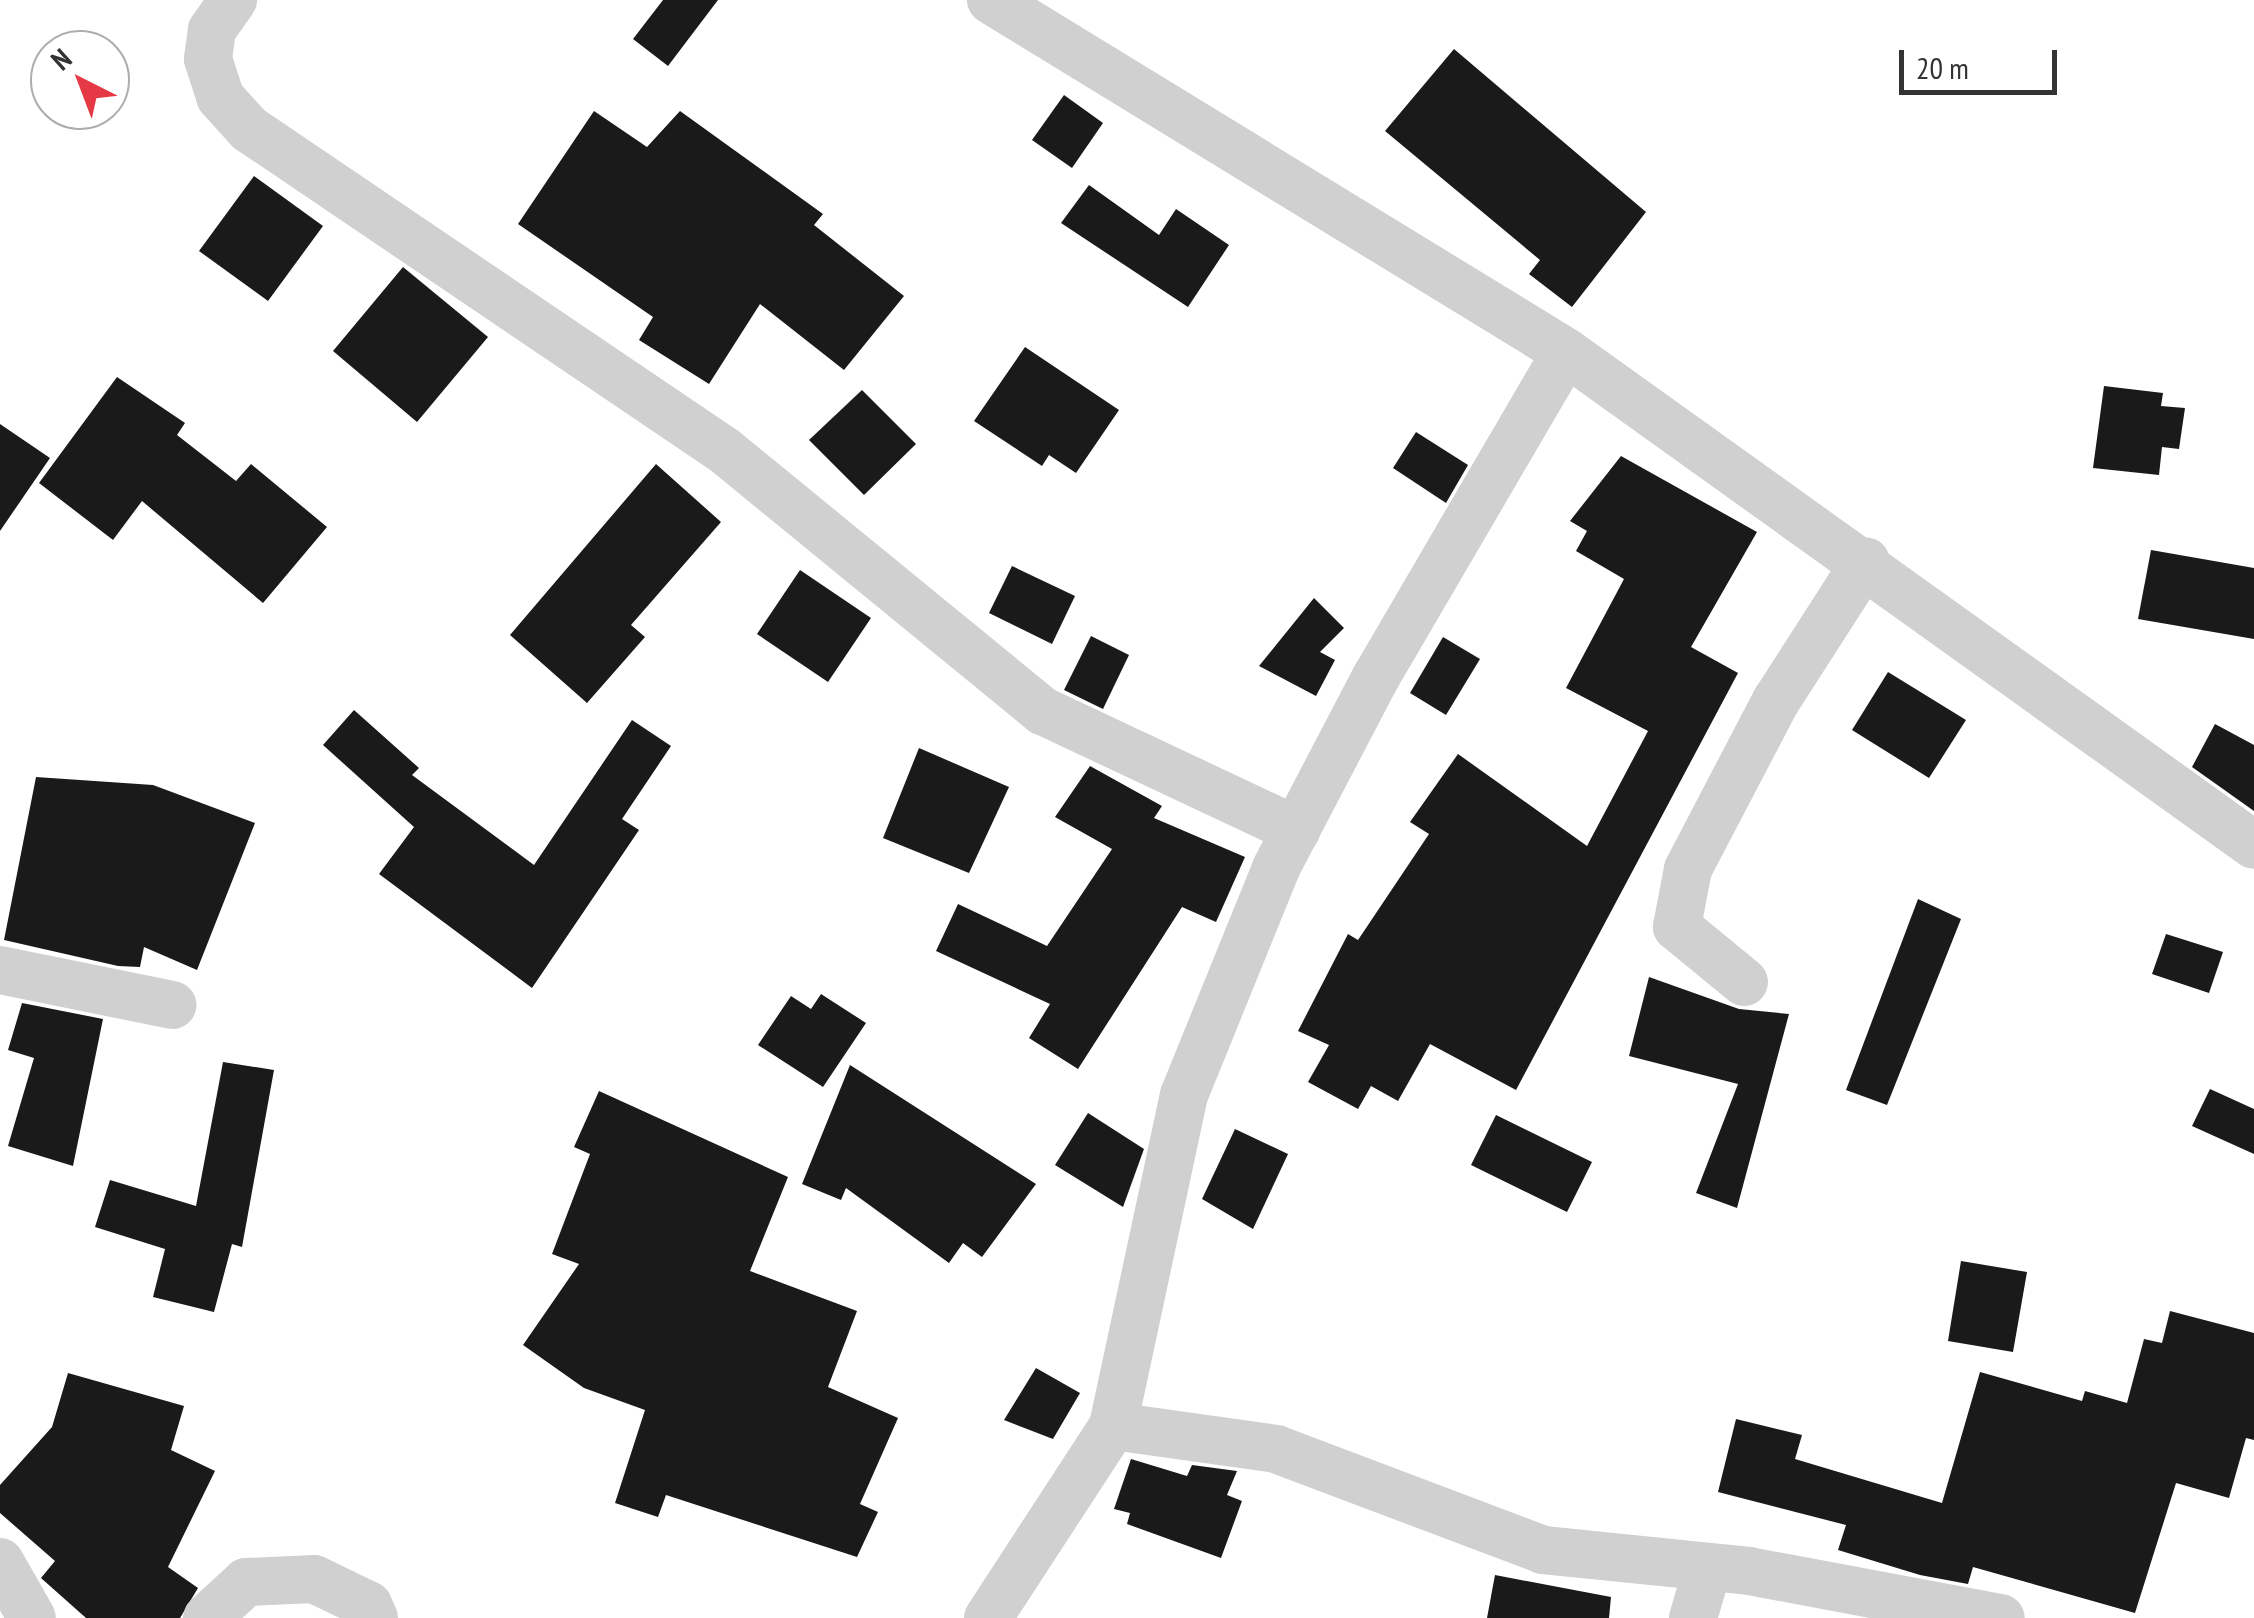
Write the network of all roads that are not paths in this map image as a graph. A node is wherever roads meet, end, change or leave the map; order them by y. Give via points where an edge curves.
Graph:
1 (233, 0) edge
2 (991, 0) edge
3 (1566, 352) junction
4 (1866, 561) junction
5 (1296, 830) junction
6 (2254, 845) edge
7 (0, 970) edge
8 (1744, 982) dead end
9 (172, 1005) dead end
10 (1114, 1426) junction
11 (0, 1562) edge
12 (1708, 1567) junction
13 (1871, 1606) edge
14 (32, 1618) edge
15 (207, 1618) edge
16 (374, 1618) edge
17 (988, 1618) edge
18 (1693, 1618) edge
19 (2001, 1618) edge

1 - 5 street via 212,30 208,59 220,97 249,129 725,452 1042,711
2 - 3 street
3 - 4 street
3 - 5 street
4 - 6 street
4 - 8 street via 1776,701 1688,869 1677,927
5 - 10 street via 1184,1095
7 - 9 street
10 - 12 street via 1276,1449 1544,1550
10 - 17 street
11 - 14 street
12 - 13 street
12 - 18 street
13 - 19 street
15 - 16 street via 246,1582 314,1579 368,1604

